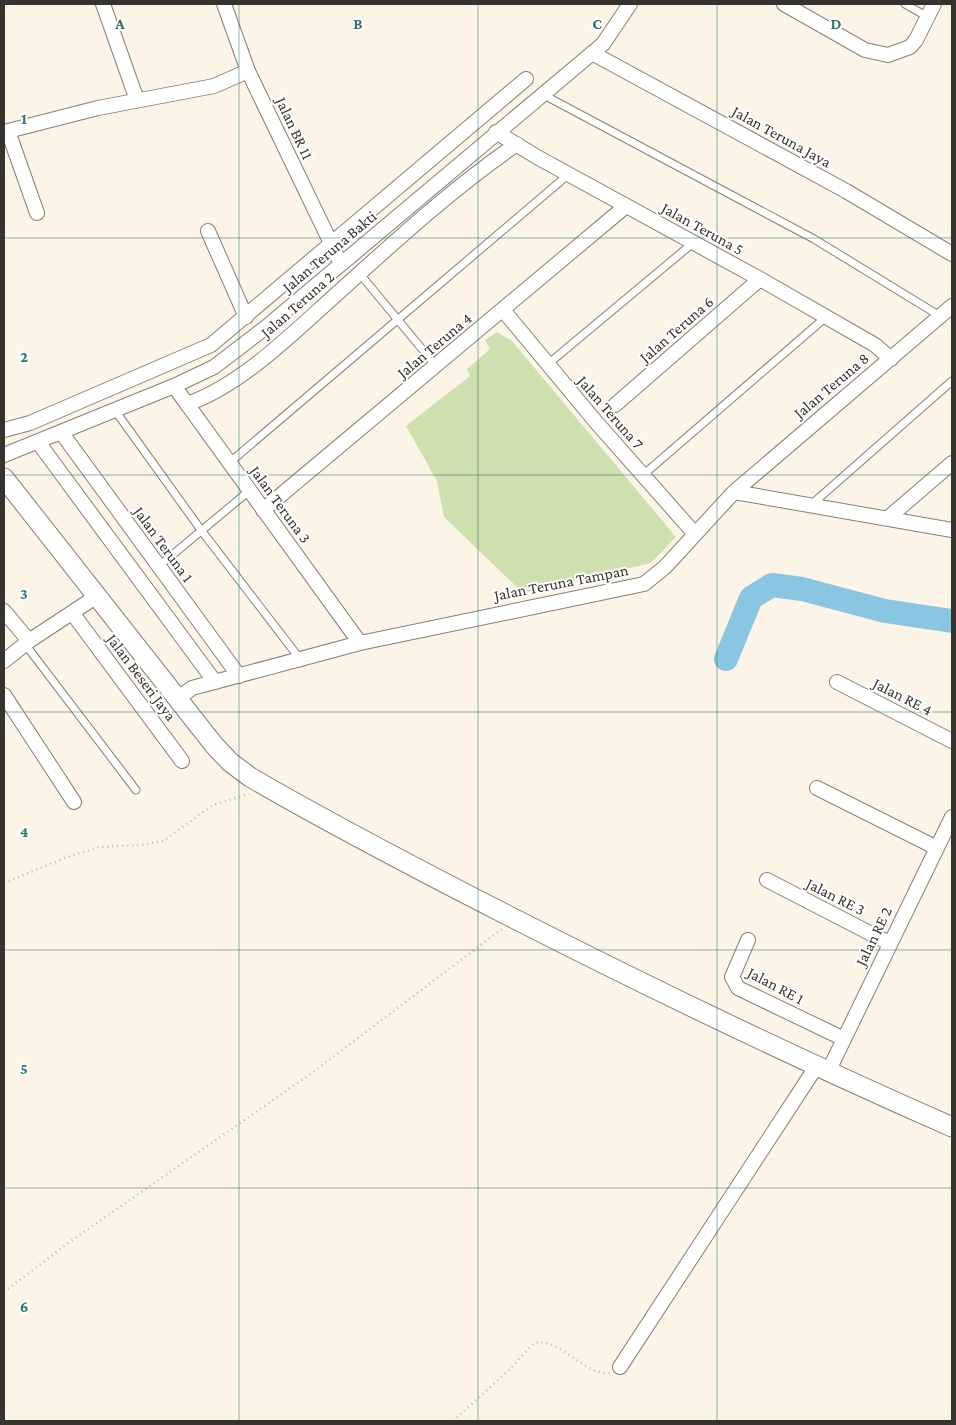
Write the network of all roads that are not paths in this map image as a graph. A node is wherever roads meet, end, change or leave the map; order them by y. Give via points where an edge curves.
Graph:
1 (103, 4) edge
2 (224, 4) edge
3 (630, 4) edge
4 (784, 4) edge
5 (905, 4) edge
6 (934, 4) edge
7 (928, 17) junction
8 (592, 53) junction
9 (248, 71) junction
10 (526, 79) dead end
11 (542, 94) junction
12 (138, 100) junction
13 (6, 132) edge
14 (496, 132) junction
15 (517, 144) junction
16 (568, 174) junction
17 (626, 206) junction
18 (37, 214) dead end
19 (208, 231) dead end
20 (694, 242) junction
21 (330, 244) junction
22 (952, 254) edge
23 (340, 264) junction
24 (360, 274) junction
25 (760, 279) junction
26 (952, 306) edge
27 (503, 310) junction
28 (941, 316) junction
29 (246, 317) junction
30 (826, 318) junction
31 (398, 320) junction
32 (891, 358) junction
33 (548, 364) junction
34 (436, 366) junction
35 (952, 381) edge
36 (174, 386) junction
37 (187, 404) junction
38 (615, 405) dead end
39 (114, 410) junction
40 (4, 430) edge
41 (61, 432) junction
42 (38, 442) junction
43 (4, 455) edge
44 (229, 463) junction
45 (952, 463) edge
46 (643, 475) junction
47 (4, 478) edge
48 (249, 491) junction
49 (734, 492) junction
50 (810, 506) junction
51 (263, 510) junction
52 (888, 518) junction
53 (201, 530) junction
54 (952, 530) edge
55 (695, 534) junction
56 (159, 566) junction
57 (98, 596) junction
58 (4, 611) edge
59 (73, 614) junction
60 (27, 643) junction
61 (360, 643) junction
62 (300, 659) junction
63 (4, 661) edge
64 (239, 676) junction
65 (215, 682) junction
66 (837, 682) dead end
67 (4, 695) edge
68 (177, 699) junction
69 (952, 741) edge
70 (182, 761) dead end
71 (816, 788) dead end
72 (136, 790) dead end
73 (74, 802) dead end
74 (952, 817) edge
75 (937, 848) junction
76 (767, 880) dead end
77 (748, 940) dead end
78 (889, 943) junction
79 (842, 1038) junction
80 (822, 1070) junction
81 (952, 1127) edge
82 (620, 1367) road end

1 - 12 street
2 - 9 street, Jalan BR 11
3 - 8 street, Jalan Teruna Bakti via 603,44
4 - 7 street via 865,50 888,55 910,47
5 - 7 lane
6 - 7 street
8 - 11 street, Jalan Teruna Bakti
8 - 22 street, Jalan Teruna Jaya
9 - 12 street via 214,86
9 - 21 street, Jalan BR 11
10 - 21 street
11 - 14 street, Jalan Teruna Bakti
11 - 28 lane via 814,239
12 - 13 street
13 - 18 street
14 - 15 street, Jalan Teruna 5
14 - 23 street, Jalan Teruna Bakti
15 - 16 street, Jalan Teruna 5
15 - 24 street, Jalan Teruna 2 via 479,170
16 - 17 street, Jalan Teruna 5
16 - 31 lane
17 - 20 street, Jalan Teruna 5
17 - 27 street, Jalan Teruna 4
19 - 29 street
20 - 25 street, Jalan Teruna 5
20 - 33 lane
21 - 23 street, Jalan BR 11
21 - 29 street
23 - 36 street, Jalan Teruna Bakti via 214,367
24 - 31 lane
24 - 37 street, Jalan Teruna 2 via 229,384
25 - 30 street, Jalan Teruna 5
25 - 38 street, Jalan Teruna 6
26 - 28 street, Jalan Teruna 8
27 - 33 street, Jalan Teruna 7
27 - 34 street, Jalan Teruna 4
28 - 32 street, Jalan Teruna 8
29 - 40 street via 195,354 30,423
30 - 32 street, Jalan Teruna 5 via 875,345
30 - 46 lane
31 - 34 lane
31 - 44 lane
32 - 49 street, Jalan Teruna 8
33 - 46 street, Jalan Teruna 7
34 - 51 street, Jalan Teruna 4
35 - 50 lane
36 - 37 street, Jalan Teruna 3
36 - 39 street, Jalan Teruna Bakti
37 - 44 street, Jalan Teruna 3
39 - 41 street, Jalan Teruna Bakti
39 - 53 lane
41 - 42 street, Jalan Teruna Bakti
41 - 56 street, Jalan Teruna 1
42 - 43 street, Jalan Teruna Bakti
42 - 65 street
44 - 48 street, Jalan Teruna 3
45 - 52 street
46 - 55 street, Jalan Teruna 7
47 - 57 street
48 - 51 street, Jalan Teruna 3
48 - 53 lane
49 - 50 street
49 - 55 street, Jalan Teruna Tampan
50 - 52 street
51 - 61 street, Jalan Teruna 3
52 - 54 street
53 - 56 lane
53 - 62 lane
55 - 61 street, Jalan Teruna Tampan via 665,567 644,584
56 - 64 street, Jalan Teruna 1
57 - 59 street
57 - 68 street
58 - 60 street
59 - 60 street
59 - 70 street, Jalan Beseri Jaya
60 - 63 street
60 - 72 lane
61 - 62 street, Jalan Teruna Tampan
62 - 64 street, Jalan Teruna Tampan
64 - 65 street, Jalan Teruna Tampan
65 - 68 street, Jalan Teruna Tampan via 192,688
66 - 69 street, Jalan RE 4
67 - 73 street
68 - 80 street via 230,762 271,789 631,978
71 - 75 street
74 - 75 street, Jalan RE 2
75 - 78 street, Jalan RE 2
76 - 78 street, Jalan RE 3
77 - 79 street, Jalan RE 1 via 732,977 738,988
78 - 79 street, Jalan RE 2
79 - 80 street, Jalan RE 2
80 - 81 street
80 - 82 street, Jalan RE 2

